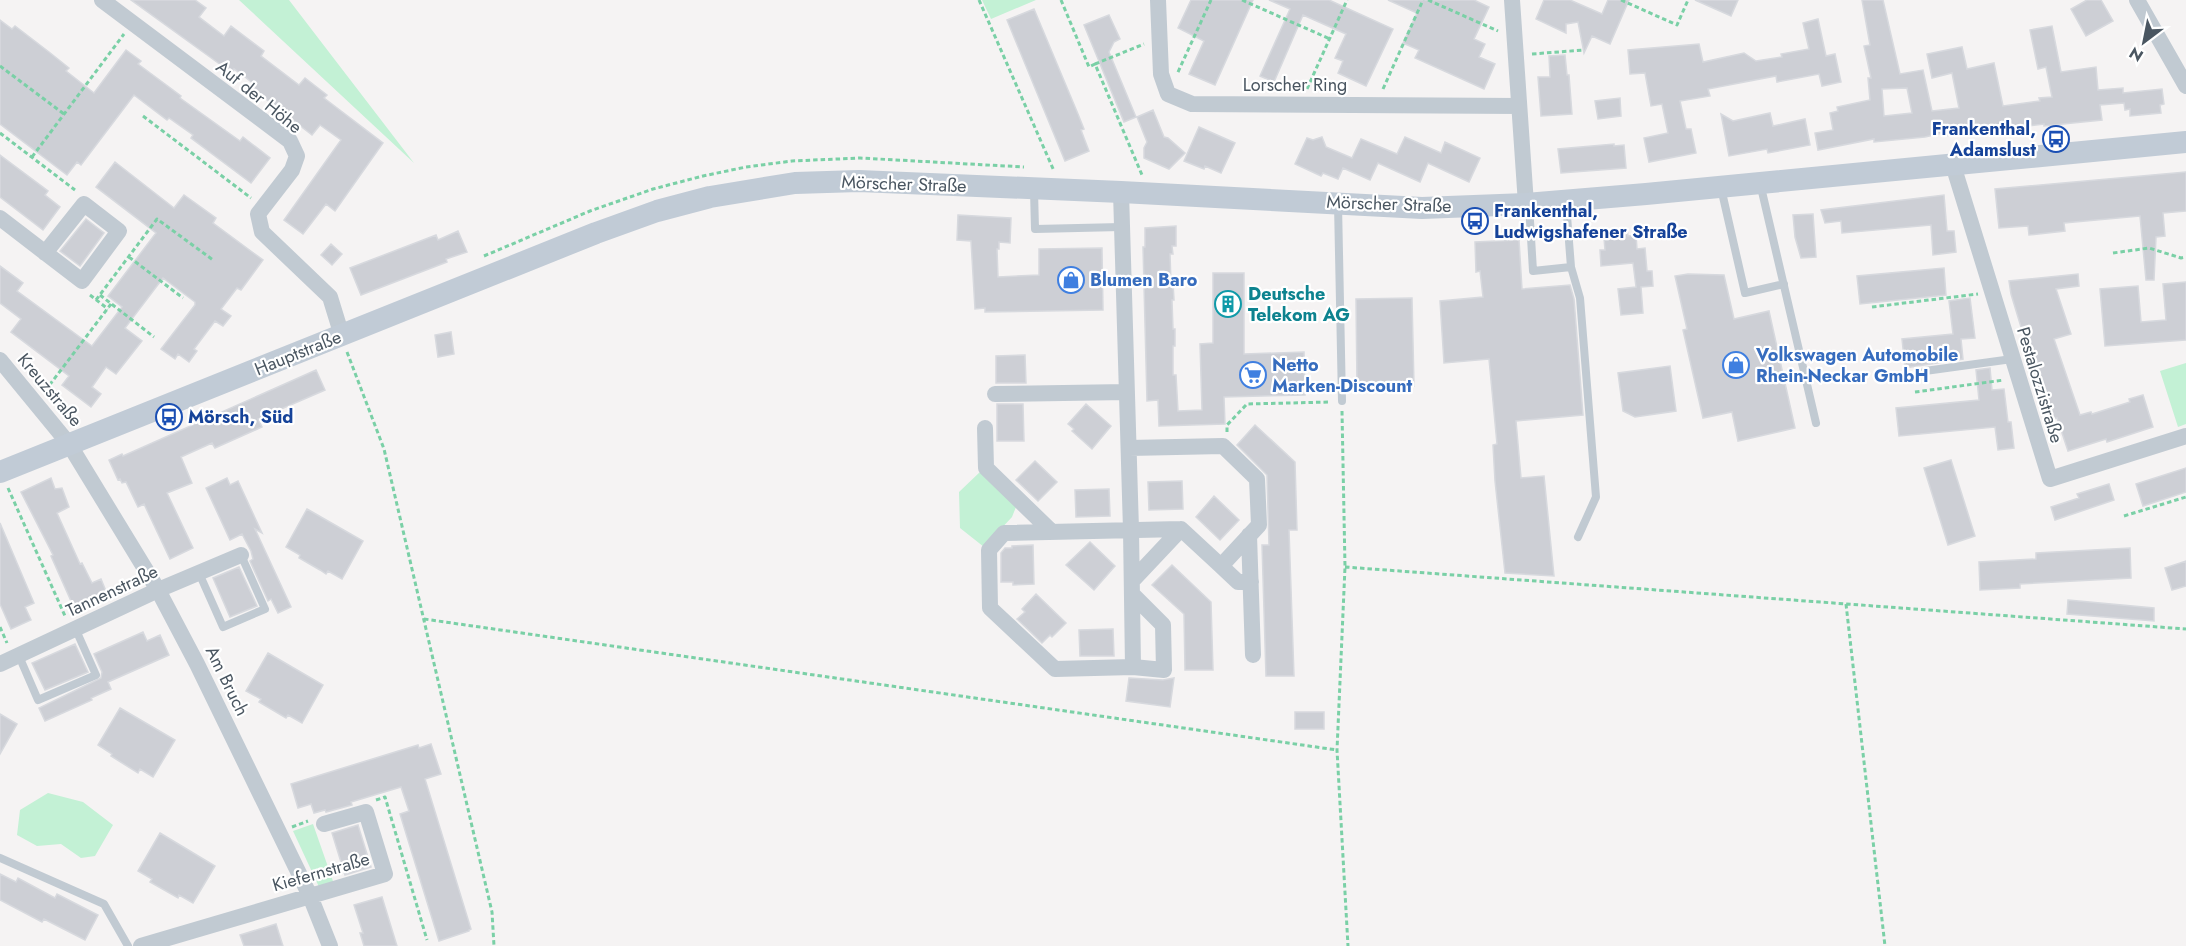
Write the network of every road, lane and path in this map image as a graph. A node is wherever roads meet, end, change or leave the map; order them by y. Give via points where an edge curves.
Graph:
1 (102, 0) edge
2 (979, 0) edge
3 (1061, 0) edge
4 (1158, 0) edge
5 (1211, 0) edge
6 (1242, 0) edge
7 (1347, 0) edge
8 (1423, 0) edge
9 (1428, 0) edge
10 (1512, 0) edge
11 (1621, 0) edge
12 (1688, 0) edge
13 (2137, 0) edge
14 (133, 23) junction
15 (1160, 38) junction
16 (1514, 38) junction
17 (1330, 39) junction
18 (1584, 50) dead end
19 (1515, 56) junction
20 (1095, 64) junction
21 (0, 66) edge
22 (2186, 86) edge
23 (1168, 94) junction
24 (1300, 104) junction
25 (1376, 105) junction
26 (1519, 106) junction
27 (64, 114) junction
28 (143, 116) dead end
29 (0, 133) edge
30 (2186, 142) edge
31 (32, 157) junction
32 (1953, 165) junction
33 (1145, 183) dead end
34 (1760, 183) junction
35 (1721, 187) junction
36 (1034, 188) junction
37 (1062, 189) junction
38 (1121, 192) junction
39 (1566, 200) junction
40 (84, 204) junction
41 (1338, 204) junction
42 (1527, 204) junction
43 (263, 207) junction
44 (0, 218) edge
45 (1121, 227) junction
46 (596, 232) joint
47 (45, 253) junction
48 (2113, 253) dead end
49 (129, 257) junction
50 (2186, 257) edge
51 (213, 261) dead end
52 (1571, 267) junction
53 (82, 281) junction
54 (1784, 284) junction
55 (1992, 292) junction
56 (100, 295) junction
57 (183, 298) dead end
58 (96, 300) junction
59 (111, 304) junction
60 (1872, 307) dead end
61 (108, 309) junction
62 (342, 336) junction
63 (154, 337) dead end
64 (2012, 359) junction
65 (0, 360) edge
66 (1925, 371) dead end
67 (2018, 378) junction
68 (1127, 392) junction
69 (1915, 392) dead end
70 (995, 394) dead end
71 (1342, 401) junction
72 (36, 403) junction
73 (1816, 423) dead end
74 (984, 428) dead end
75 (2186, 436) edge
76 (69, 444) junction
77 (1223, 446) junction
78 (1129, 448) junction
79 (1, 472) edge
80 (2186, 496) edge
81 (1028, 508) junction
82 (2124, 516) dead end
83 (1181, 529) junction
84 (1131, 530) junction
85 (1052, 532) junction
86 (1004, 533) junction
87 (1249, 535) junction
88 (1578, 537) dead end
89 (241, 555) joint
90 (1221, 566) junction
91 (1345, 567) junction
92 (199, 573) junction
93 (1251, 582) junction
94 (1132, 587) junction
95 (158, 590) junction
96 (1846, 604) junction
97 (424, 619) junction
98 (2186, 628) edge
99 (74, 630) junction
100 (5, 639) dead end
101 (0, 641) edge
102 (1253, 655) dead end
103 (19, 656) junction
104 (0, 664) edge
105 (1133, 667) junction
106 (1337, 750) junction
107 (317, 822) joint
108 (278, 832) junction
109 (0, 858) edge
110 (310, 896) junction
111 (165, 943) edge
112 (128, 946) edge
113 (141, 946) edge
114 (330, 946) edge
115 (494, 946) edge
116 (1348, 946) edge
117 (1885, 946) edge

1 - 14 street, Auf der Höhe
2 - 37 path
3 - 20 path via 1089,67
4 - 15 street
5 - 23 path
6 - 17 path
7 - 17 path
8 - 25 path
9 - 16 path
10 - 16 street
11 - 12 path via 1677,25
13 - 22 street
14 - 27 path
14 - 43 street, Auf der Höhe via 290,141 297,156 292,170
15 - 20 path
15 - 23 street via 1161,74
16 - 19 street
17 - 24 path
18 - 19 path
19 - 26 street
20 - 33 path
21 - 27 path
23 - 24 street, Lorscher Ring via 1192,104
24 - 25 street, Lorscher Ring
25 - 26 street, Lorscher Ring
26 - 42 street
27 - 31 path
28 - 43 path
29 - 31 path
30 - 32 street, Mörscher Straße
31 - 40 path via 79,193
32 - 34 street, Mörscher Straße
32 - 55 street, Pestalozzistraße
34 - 35 street, Mörscher Straße
34 - 54 lane
35 - 39 street, Mörscher Straße
35 - 54 lane via 1745,293
36 - 37 street, Mörscher Straße
36 - 45 lane via 1035,229
36 - 46 street, Mörscher Straße via 859,181 795,183 710,197
37 - 38 street, Mörscher Straße
38 - 41 street, Mörscher Straße
38 - 45 street
39 - 42 street, Mörscher Straße
39 - 52 lane
40 - 47 street
40 - 53 street via 119,231
41 - 42 street, Mörscher Straße via 1422,208
41 - 71 lane
42 - 52 lane via 1533,271
43 - 62 street via 258,214 262,232 330,297
44 - 47 street
45 - 68 street
46 - 62 street, Hauptstraße
47 - 53 street
48 - 50 path via 2150,248
49 - 51 path via 158,219
49 - 56 path
49 - 57 path
52 - 88 lane via 1580,298 1596,497
53 - 58 path via 81,289
54 - 73 lane
55 - 60 path
55 - 64 street, Pestalozzistraße
56 - 58 path
56 - 59 path
58 - 61 path
59 - 61 path
59 - 63 path
61 - 72 path
62 - 76 street, Hauptstraße
62 - 97 path via 384,449
64 - 66 lane
64 - 67 street, Pestalozzistraße
65 - 72 street, Kreuzstraße
67 - 69 path
67 - 75 street, Pestalozzistraße via 2050,479
68 - 70 street
68 - 78 street
71 - 77 path via 1247,404 1227,425 1227,444
71 - 91 path
72 - 76 street, Kreuzstraße
74 - 81 street via 986,468
76 - 79 street, Hauptstraße
76 - 95 street, Am Bruch
77 - 78 street
77 - 87 street via 1257,479 1259,525
78 - 84 street
79 - 99 path
80 - 82 path
81 - 85 street
81 - 86 street
83 - 84 street
83 - 90 street
83 - 94 street
84 - 85 street
84 - 94 street
85 - 86 street
86 - 105 street via 988,550 990,608 1055,669
87 - 90 street
87 - 93 street
89 - 92 street, Tannenstraße
89 - 92 lane via 265,609 223,627
90 - 93 street via 1238,582
91 - 96 path
91 - 106 path
92 - 95 street, Tannenstraße
93 - 102 street
94 - 105 street
94 - 105 street via 1163,625 1164,670
95 - 99 street, Tannenstraße
95 - 108 street, Am Bruch
96 - 98 path
96 - 117 path
97 - 106 path
97 - 115 path via 492,912
99 - 103 street, Tannenstraße
99 - 103 lane via 96,675 38,700
100 - 101 path
103 - 104 street, Tannenstraße
106 - 116 path
107 - 108 path
107 - 110 street, Kiefernstraße via 366,812 385,874
108 - 110 street, Am Bruch
109 - 112 lane via 104,904
110 - 111 street, Kiefernstraße
110 - 114 street, Am Bruch
111 - 113 street, Kiefernstraße

